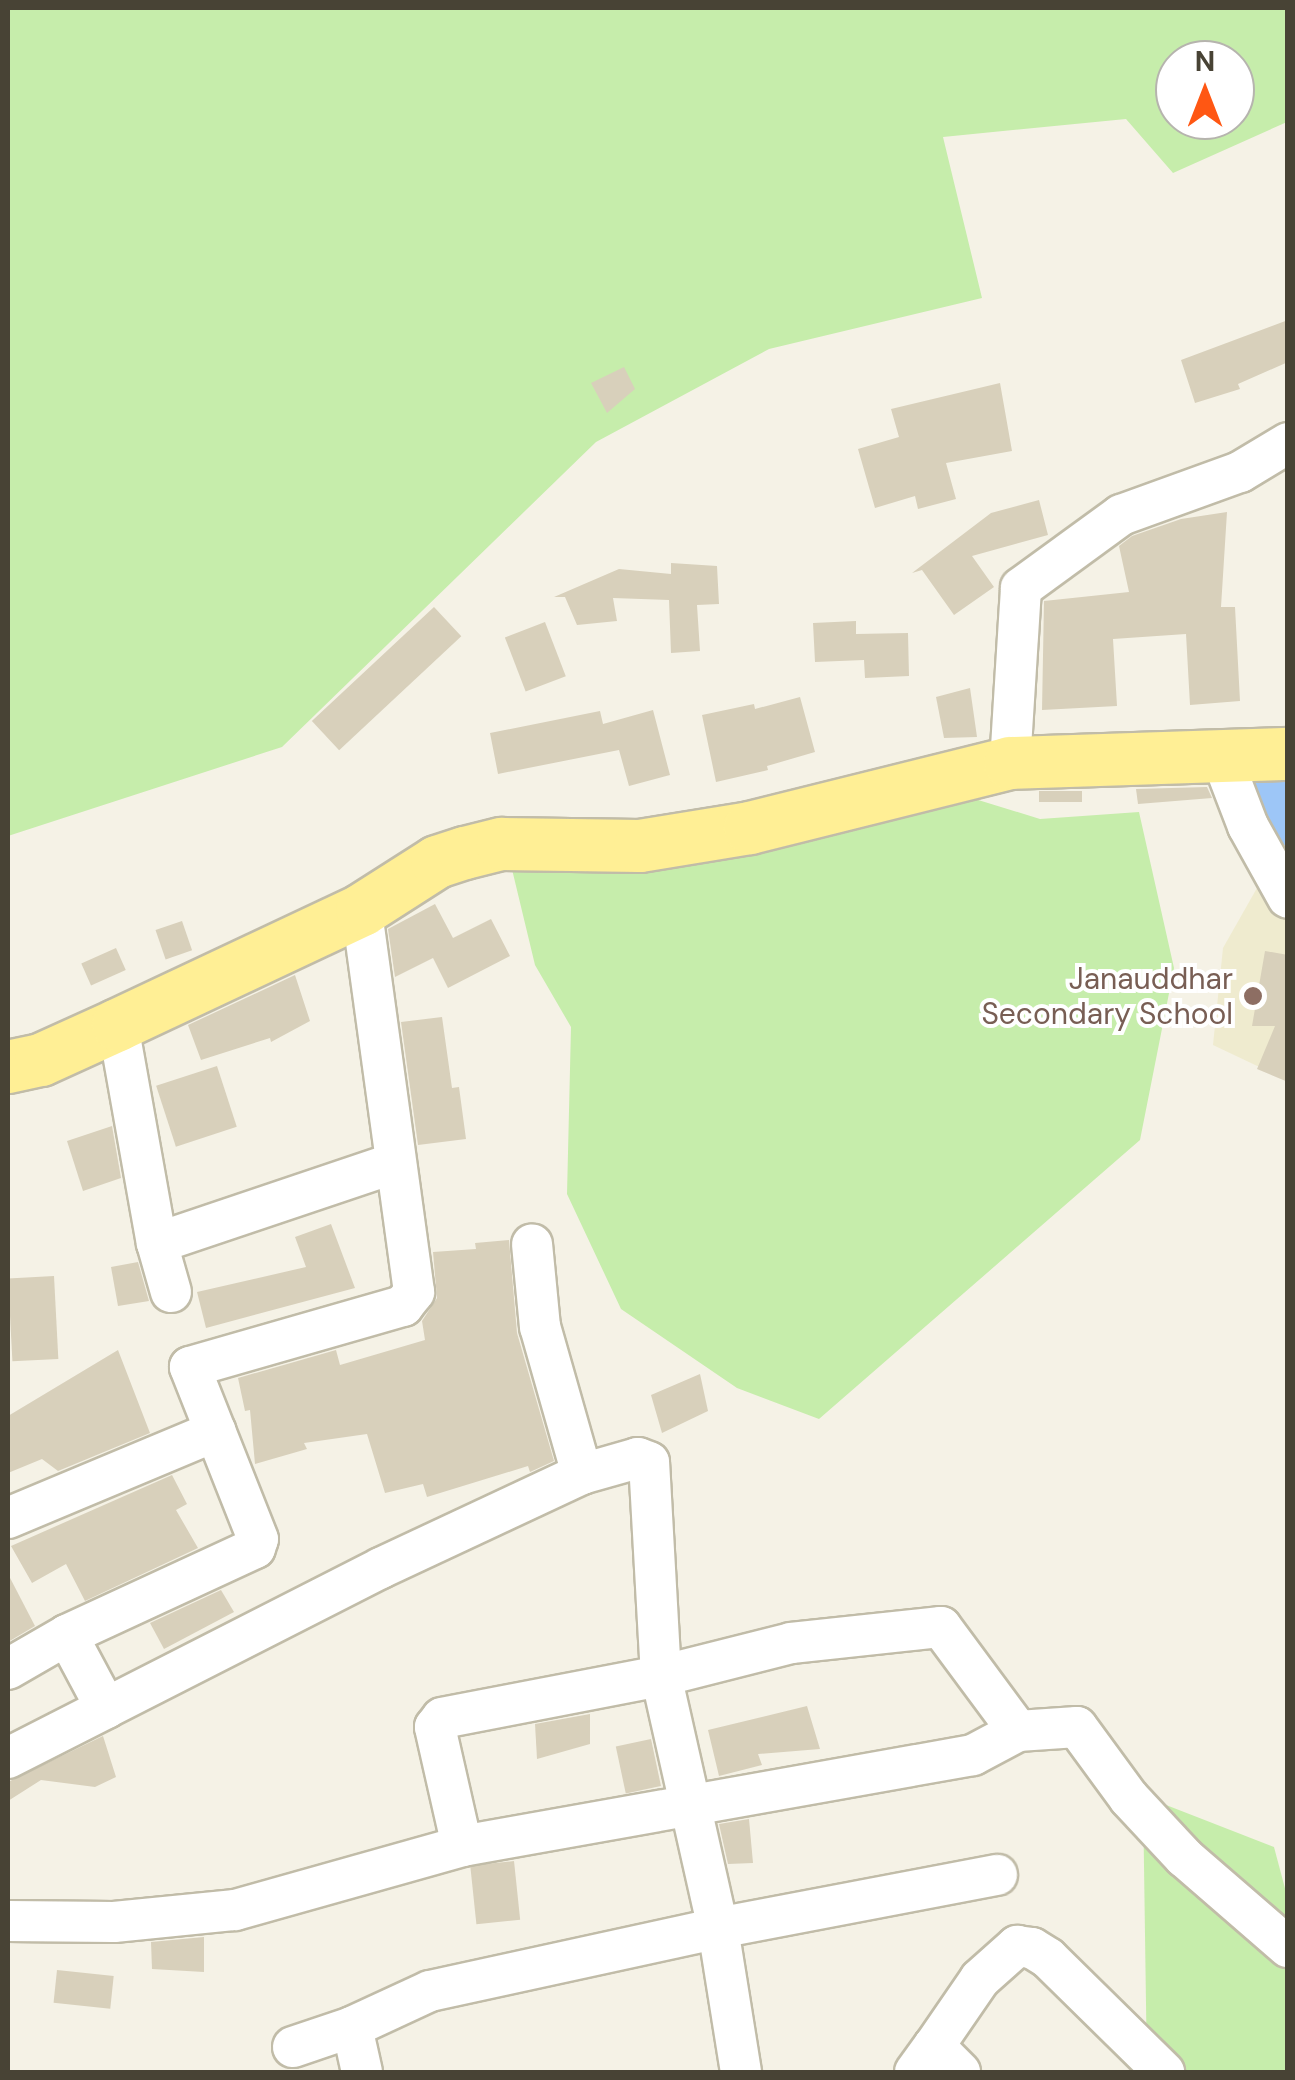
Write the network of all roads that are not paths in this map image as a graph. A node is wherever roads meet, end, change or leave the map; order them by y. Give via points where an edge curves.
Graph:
1 (1288, 443) edge
2 (1220, 753) junction
3 (1288, 754) edge
4 (1010, 763) junction
5 (1288, 898) edge
6 (362, 910) junction
7 (118, 1025) junction
8 (8, 1067) edge
9 (395, 1163) junction
10 (157, 1244) junction
11 (532, 1244) dead end
12 (172, 1292) dead end
13 (216, 1431) junction
14 (582, 1474) junction
15 (8, 1518) edge
16 (67, 1635) junction
17 (8, 1670) edge
18 (661, 1676) junction
19 (106, 1708) junction
20 (1018, 1731) junction
21 (8, 1758) edge
22 (692, 1804) junction
23 (462, 1846) junction
24 (997, 1874) dead end
25 (8, 1920) edge
26 (718, 1928) junction
27 (1288, 1947) edge
28 (352, 2027) junction
29 (293, 2047) dead end
30 (936, 2064) edge
31 (362, 2072) edge
32 (741, 2072) edge
33 (1164, 2072) edge

1 - 4 street via 1240,472 1121,515 1020,588
2 - 3 main road
2 - 4 main road
2 - 5 street via 1248,826
4 - 6 main road via 750,828 640,846 502,844 437,862
6 - 7 main road
6 - 9 street
7 - 8 main road via 41,1060
7 - 10 street
9 - 10 street
9 - 13 street via 414,1292 402,1306 190,1367
10 - 12 street
11 - 14 street via 540,1328
13 - 15 street
13 - 16 street via 258,1540 255,1548
14 - 18 street via 638,1458 649,1462
14 - 19 street
16 - 17 street
16 - 19 street
18 - 20 street via 791,1643 941,1627
18 - 22 street
18 - 23 street via 442,1718 435,1727
19 - 21 street
20 - 22 street via 974,1755
20 - 27 street via 1077,1727 1184,1857
22 - 23 street
22 - 26 street
23 - 25 street via 235,1910 114,1922
24 - 26 street
26 - 28 street via 430,1991
26 - 32 street
28 - 29 street
28 - 31 street
30 - 33 street via 980,1979 1017,1946 1048,1958

